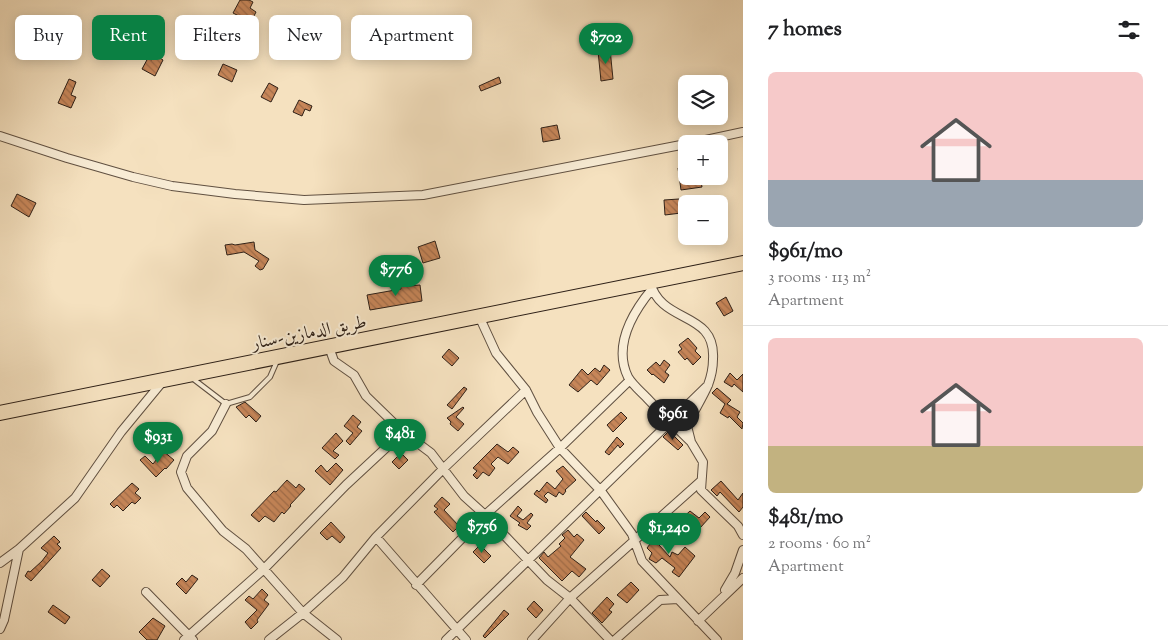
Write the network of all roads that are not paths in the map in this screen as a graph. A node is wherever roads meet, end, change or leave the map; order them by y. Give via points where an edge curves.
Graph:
1 (743, 132) edge
2 (728, 135) edge
3 (0, 136) edge
4 (678, 146) edge
5 (743, 263) edge
6 (651, 285) junction
7 (479, 316) junction
8 (329, 347) junction
9 (279, 357) junction
10 (188, 375) junction
11 (630, 380) junction
12 (163, 381) junction
13 (708, 385) junction
14 (526, 390) junction
15 (226, 404) junction
16 (0, 413) edge
17 (670, 422) junction
18 (403, 432) junction
19 (692, 442) junction
20 (560, 448) junction
21 (444, 468) junction
22 (701, 481) junction
23 (601, 491) junction
24 (486, 515) junction
25 (742, 533) edge
26 (376, 537) junction
27 (635, 541) junction
28 (743, 544) edge
29 (18, 549) junction
30 (743, 550) edge
31 (528, 559) junction
32 (0, 564) edge
33 (264, 569) junction
34 (743, 578) edge
35 (416, 585) junction
36 (146, 592) dead end
37 (570, 598) junction
38 (678, 599) junction
39 (718, 600) junction
40 (303, 613) junction
41 (698, 620) junction
42 (0, 629) edge
43 (457, 630) junction
44 (189, 638) edge
45 (711, 638) edge
46 (269, 640) edge
47 (337, 640) edge
48 (446, 640) edge
49 (466, 640) edge
50 (532, 640) edge
51 (610, 640) edge
52 (615, 640) edge

1 - 2 street
3 - 4 street via 172,186 304,200 423,195
5 - 6 highway, طريق الدمازين-سنار
6 - 7 highway, طريق الدمازين-سنار
6 - 11 street via 630,320 623,345 623,361
6 - 13 street via 662,304 699,324 708,333 714,346
7 - 8 highway, طريق الدمازين-سنار
7 - 14 street via 496,353
8 - 9 highway, طريق الدمازين-سنار
8 - 18 street via 334,361 354,375 366,396
9 - 10 highway, طريق الدمازين-سنار
9 - 15 lane via 270,377 250,397
10 - 12 highway, طريق الدمازين-سنار
10 - 15 lane
11 - 17 street
11 - 20 street
12 - 16 highway, طريق الدمازين-سنار
12 - 29 street via 75,498
13 - 17 street
13 - 19 street via 687,426
14 - 20 street
14 - 21 street
15 - 33 street via 212,431 187,456 181,472 187,488 222,530
17 - 19 street
17 - 23 street
18 - 21 street via 431,453
18 - 33 street
19 - 22 street via 703,462
20 - 23 street
20 - 24 street
21 - 24 street via 464,496
21 - 26 street
22 - 25 street via 701,490
22 - 27 street
23 - 27 street
23 - 31 street
24 - 31 street
24 - 35 street
25 - 28 street
26 - 35 street
26 - 40 street via 343,577
27 - 37 street
27 - 38 street via 642,561
29 - 32 street
29 - 42 street
30 - 39 street via 735,573
31 - 37 street
31 - 43 street
33 - 40 street
33 - 44 street
34 - 39 street
35 - 43 street
36 - 44 street
37 - 50 street
37 - 51 street
38 - 41 street
38 - 52 street via 660,600
39 - 41 street
40 - 46 street
40 - 47 street
41 - 45 street
43 - 48 street
43 - 49 street

